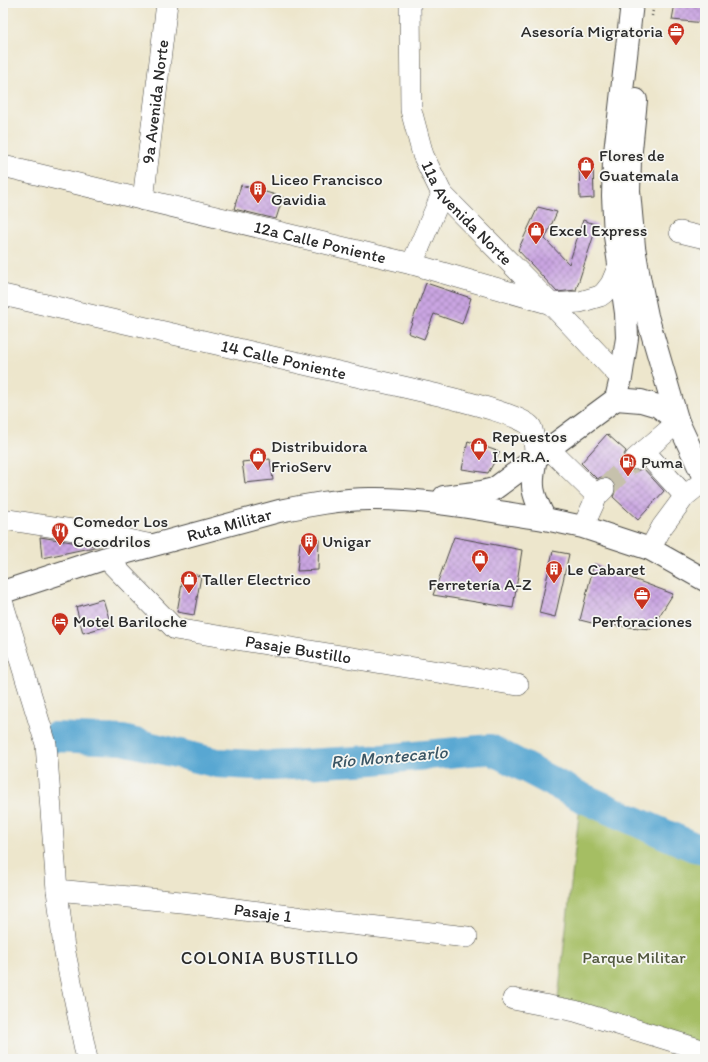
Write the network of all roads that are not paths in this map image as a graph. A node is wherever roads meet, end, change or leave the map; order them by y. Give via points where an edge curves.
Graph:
1 (167, 3) edge
2 (410, 3) edge
3 (632, 3) edge
4 (645, 3) edge
5 (3, 166) edge
6 (442, 194) junction
7 (143, 200) junction
8 (680, 232) dead end
9 (705, 238) edge
10 (412, 264) junction
11 (619, 265) junction
12 (3, 295) edge
13 (551, 304) junction
14 (618, 388) junction
15 (678, 422) junction
16 (542, 454) junction
17 (705, 480) edge
18 (684, 496) junction
19 (415, 500) junction
20 (3, 519) edge
21 (545, 519) junction
22 (583, 527) junction
23 (152, 545) junction
24 (650, 549) junction
25 (106, 558) junction
26 (705, 580) edge
27 (3, 592) edge
28 (3, 604) edge
29 (518, 685) dead end
30 (57, 890) junction
31 (467, 937) dead end
32 (513, 999) dead end
33 (705, 1051) edge
34 (87, 1059) edge

1 - 7 street, 9a Avenida Norte
2 - 6 street, 11a Avenida Norte via 411,110 423,155
3 - 11 main road via 614,161 613,196
4 - 15 main road via 629,191 634,248 642,295
5 - 7 street, 12a Calle Poniente
6 - 10 street
6 - 13 street, 11a Avenida Norte
7 - 10 street, 12a Calle Poniente
8 - 9 street
10 - 13 street, 12a Calle Poniente
11 - 13 street, 12a Calle Poniente via 611,284 600,296 580,302
11 - 14 main road via 627,338
12 - 16 street, 14 Calle Poniente via 443,396 512,416 527,423 531,428
13 - 14 street, 11a Avenida Norte
14 - 15 main road via 641,401 658,406
14 - 16 main road, Ruta Militar
15 - 17 main road
15 - 18 street via 639,455
16 - 19 main road, Ruta Militar via 494,489
16 - 21 main road via 533,472 532,487 535,500
16 - 22 street via 600,493
17 - 18 street
18 - 24 street
19 - 21 main road, Ruta Militar
19 - 23 main road, Ruta Militar via 369,499 307,505
20 - 23 street
21 - 22 main road, Ruta Militar
22 - 24 main road, Ruta Militar
23 - 25 main road, Ruta Militar
24 - 26 main road, Ruta Militar
25 - 27 main road, Ruta Militar
25 - 29 street, Pasaje Bustillo via 175,629
28 - 30 street via 46,744
30 - 31 street, Pasaje 1 via 191,902
30 - 34 street via 64,948
32 - 33 street via 575,1011

